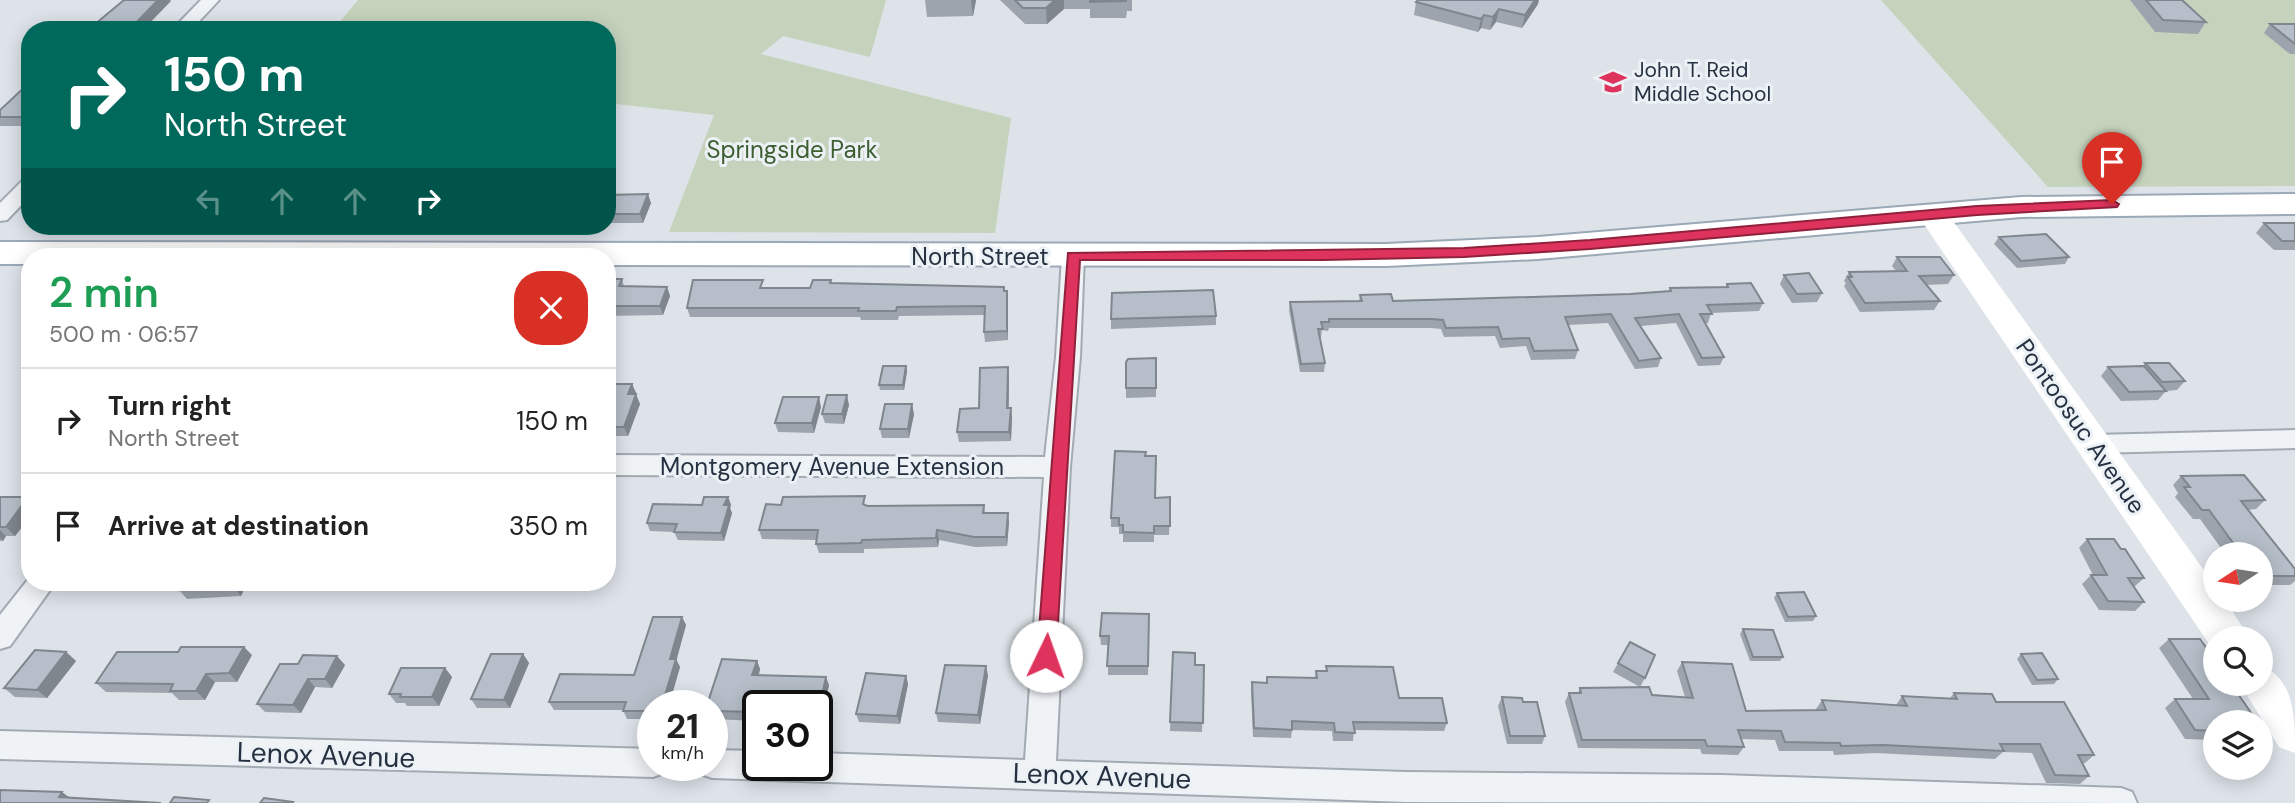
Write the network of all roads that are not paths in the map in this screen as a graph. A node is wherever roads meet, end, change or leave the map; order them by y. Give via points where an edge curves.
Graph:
1 (211, 0) edge
2 (190, 21) edge
3 (21, 193) edge
4 (2295, 204) edge
5 (1933, 214) junction
6 (0, 215) edge
7 (0, 253) edge
8 (21, 253) edge
9 (616, 256) edge
10 (1073, 256) junction
11 (2295, 439) edge
12 (2093, 444) junction
13 (616, 465) edge
14 (1057, 467) junction
15 (35, 591) edge
16 (2220, 626) edge
17 (0, 637) edge
18 (2269, 696) edge
19 (2295, 733) edge
20 (0, 745) edge
21 (637, 763) edge
22 (728, 764) edge
23 (1040, 774) junction
24 (2121, 803) edge

1 - 2 street
3 - 6 street
4 - 5 main road, North Street via 2066,205
5 - 10 main road, North Street via 1464,252
5 - 12 street, Pontoosuc Avenue
7 - 8 main road, North Street
9 - 10 main road, North Street
10 - 14 street
11 - 12 street
12 - 16 street, Pontoosuc Avenue
13 - 14 street, Montgomery Avenue Extension
14 - 23 street
15 - 17 street
18 - 19 street
20 - 21 street, Lenox Avenue
22 - 23 street, Lenox Avenue
23 - 24 street, Lenox Avenue

